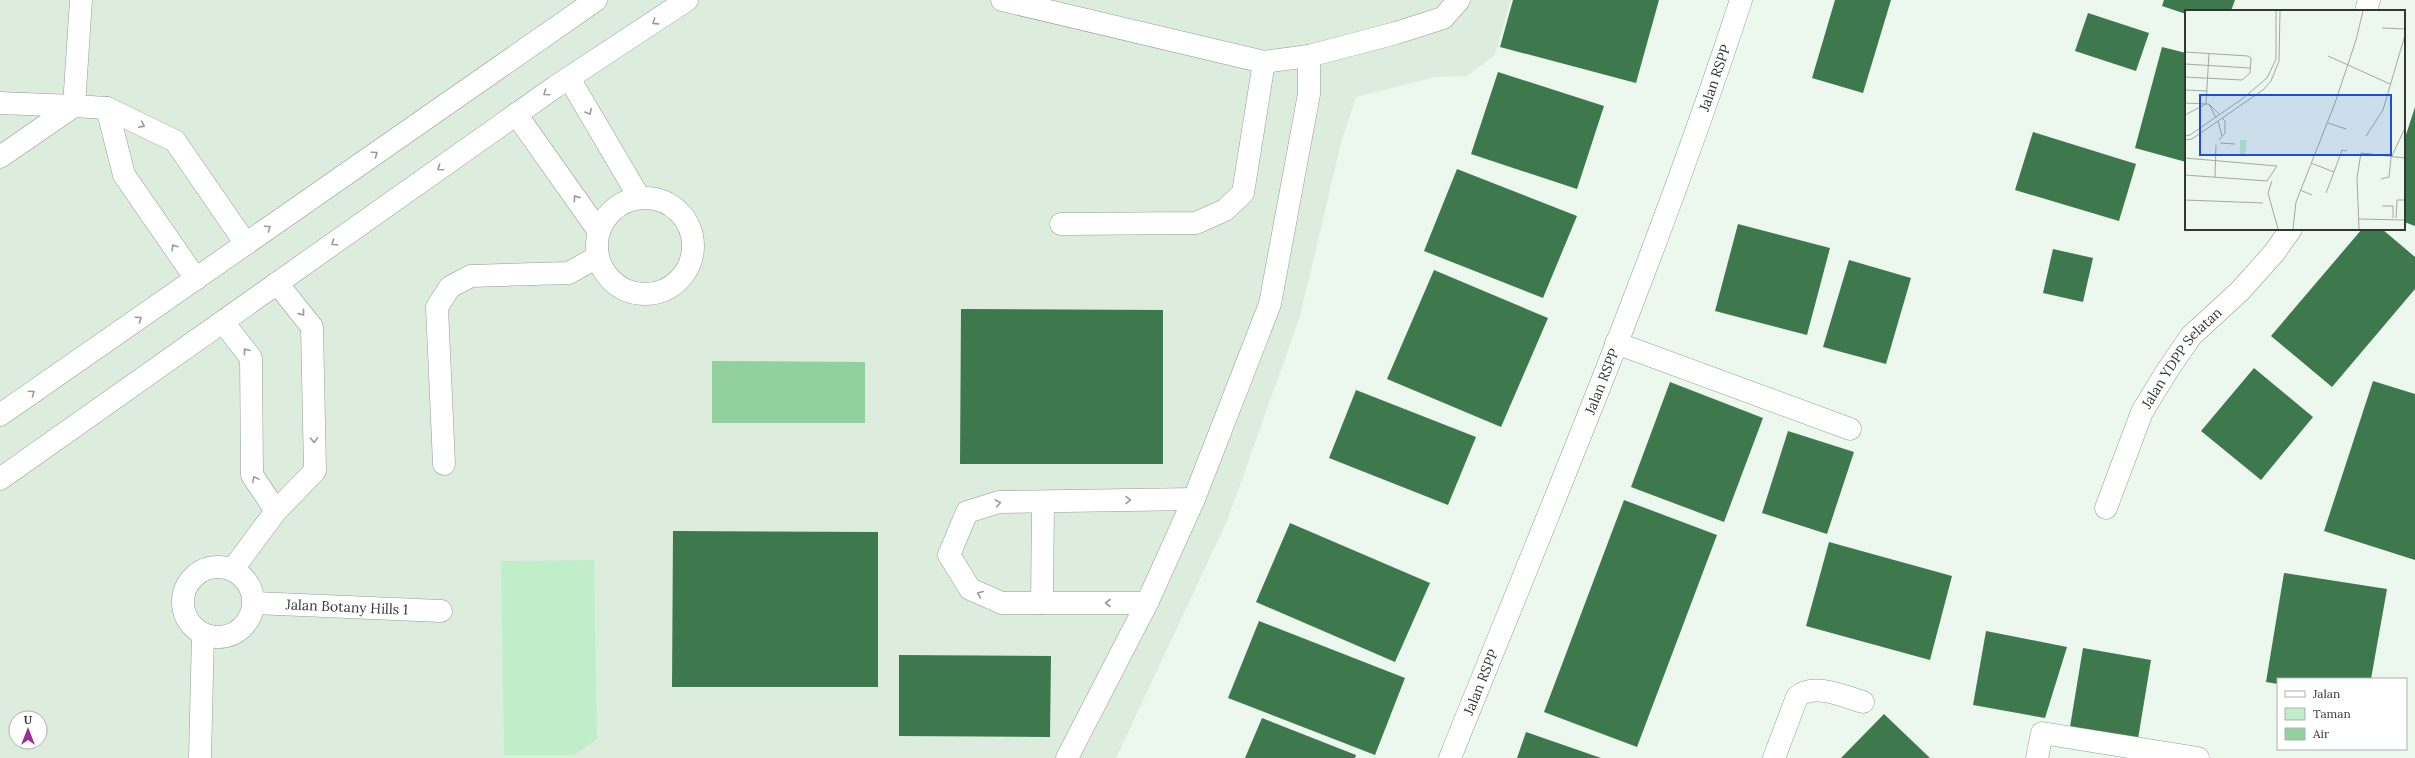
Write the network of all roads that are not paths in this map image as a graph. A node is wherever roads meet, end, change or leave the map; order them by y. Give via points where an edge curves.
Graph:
1 (81, 0) edge
2 (596, 0) edge
3 (687, 0) edge
4 (1002, 0) edge
5 (1459, 0) edge
6 (1741, 0) edge
7 (2369, 0) edge
8 (2366, 10) edge
9 (1309, 56) junction
10 (1264, 62) junction
11 (569, 78) junction
12 (0, 103) edge
13 (74, 106) junction
14 (107, 108) junction
15 (516, 114) junction
16 (0, 157) edge
17 (638, 197) junction
18 (1061, 224) dead end
19 (598, 230) junction
20 (2290, 230) edge
21 (246, 244) junction
22 (597, 257) junction
23 (196, 279) junction
24 (277, 283) junction
25 (223, 322) junction
26 (1616, 343) junction
27 (0, 415) edge
28 (1850, 429) dead end
29 (444, 464) dead end
30 (0, 479) edge
31 (1194, 499) junction
32 (1042, 502) junction
33 (2106, 508) dead end
34 (276, 511) junction
35 (233, 569) junction
36 (254, 603) junction
37 (1042, 603) junction
38 (1147, 603) junction
39 (441, 611) dead end
40 (203, 634) junction
41 (1863, 702) dead end
42 (200, 758) edge
43 (1067, 758) edge
44 (1450, 758) edge
45 (1774, 758) edge
46 (2036, 758) edge
47 (2198, 758) edge

1 - 13 street
21 -> 2 street
3 -> 11 street
4 - 10 street
5 - 9 street via 1443,18
6 - 26 street, Jalan RSPP via 1712,91
7 - 8 street
9 - 10 street
9 - 31 street via 1309,94 1270,304
10 - 18 street via 1243,194 1225,210 1196,223
11 -> 15 street
11 -> 17 street
12 - 13 street
13 - 14 street
13 - 16 street
14 -> 21 street via 175,141
23 -> 14 street via 124,175
19 -> 15 street
15 -> 24 street
17 - 19 street via 614,208
17 - 22 street via 666,202 687,220 695,247 686,273 664,291 637,294 611,281
19 - 22 street
20 - 33 street, Jalan YDPP Selatan via 2274,253 2240,291 2191,336 2167,371 2142,412
21 - 23 street
22 - 29 street via 569,272 470,276 450,287 437,307
27 -> 23 street
24 - 25 street
24 -> 34 street via 312,327 315,471
25 - 30 street
34 -> 25 street via 252,475 251,358
26 - 28 street
26 - 44 street, Jalan RSPP
32 -> 31 street
31 - 38 street
32 - 37 street
37 -> 32 street via 1002,603 970,589 949,555 967,512 999,502
34 - 35 street
35 - 36 street via 249,583
35 - 40 street via 215,566 198,572 185,587 182,605 188,622
36 - 39 street, Jalan Botany Hills 1
36 - 40 street via 249,620 237,632 220,638
38 -> 37 street
38 - 43 street
40 - 42 street
41 - 45 street via 1818,690 1802,692 1797,697
46 - 47 street via 2042,733

